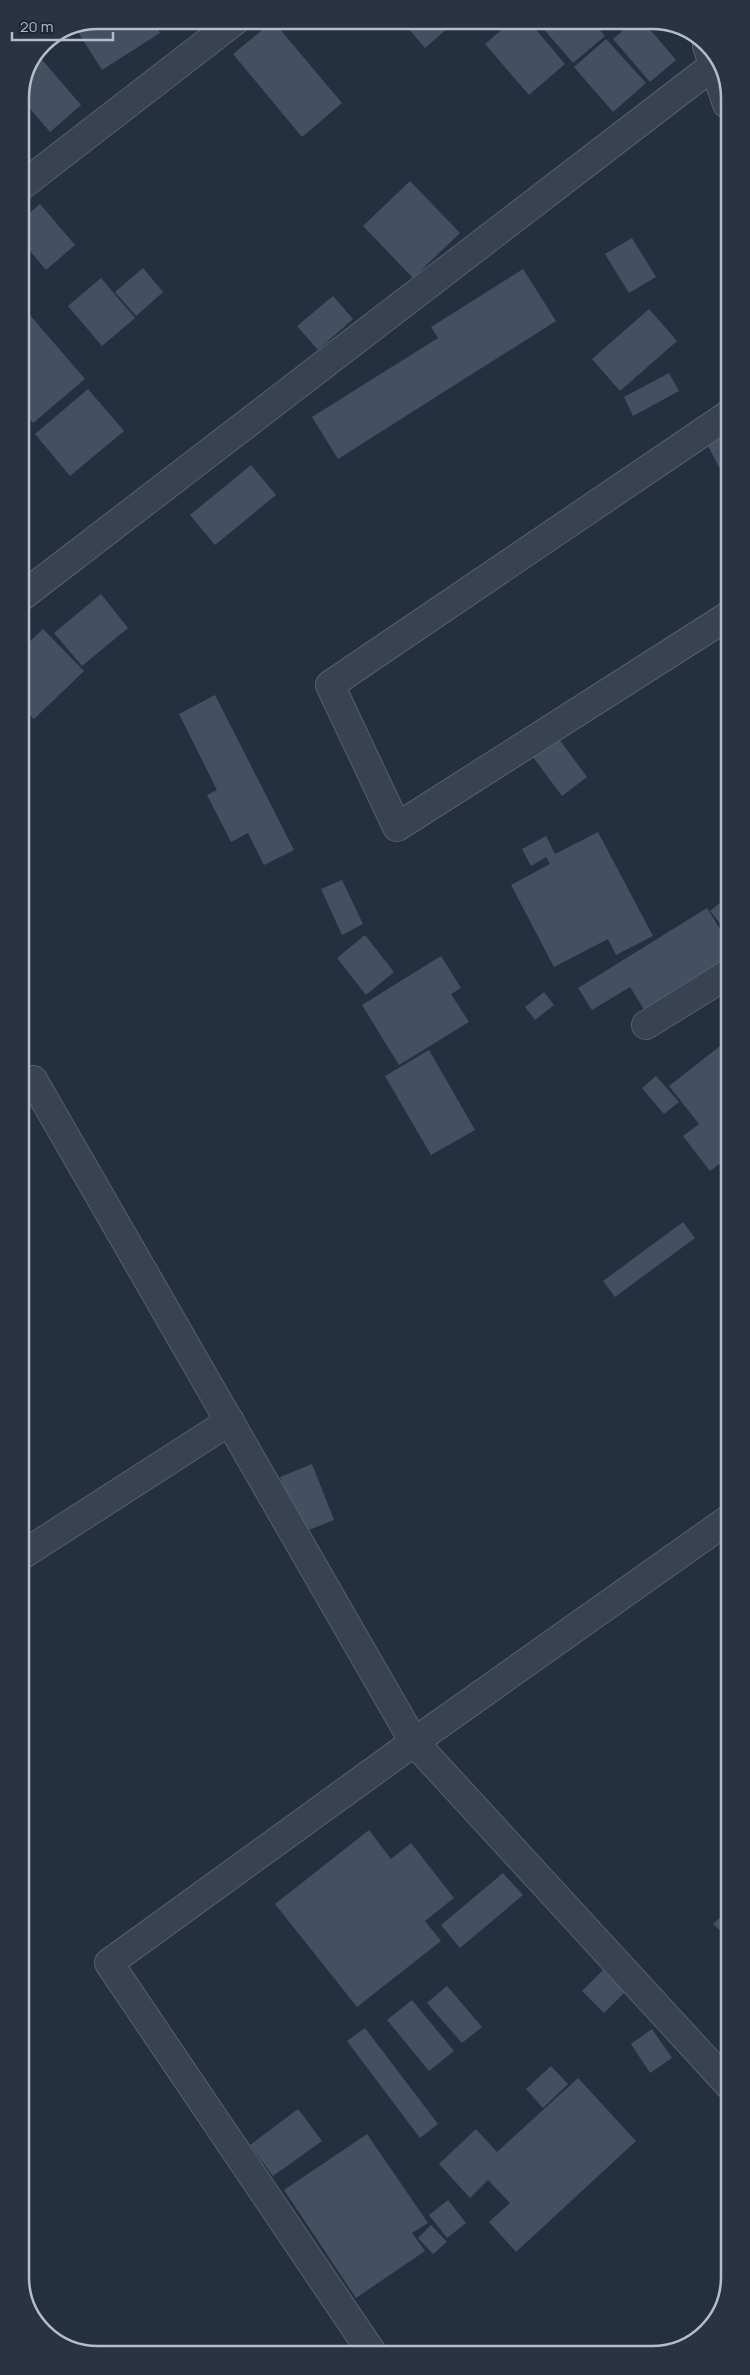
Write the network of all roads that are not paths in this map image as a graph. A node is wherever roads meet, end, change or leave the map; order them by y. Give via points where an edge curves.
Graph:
1 (224, 29) edge
2 (708, 58) edge
3 (29, 180) edge
4 (721, 419) edge
5 (29, 591) edge
6 (721, 620) edge
7 (721, 978) edge
8 (646, 1025) dead end
9 (29, 1083) edge
10 (230, 1421) junction
11 (721, 1525) edge
12 (29, 1550) edge
13 (414, 1742) junction
14 (721, 2076) edge
15 (368, 2346) edge

1 - 3 street
2 - 5 street
4 - 6 street via 330,685 397,827
7 - 8 street
9 - 10 street via 33,1080
10 - 12 street
10 - 13 street
11 - 13 street
13 - 14 street
13 - 15 street via 109,1963

